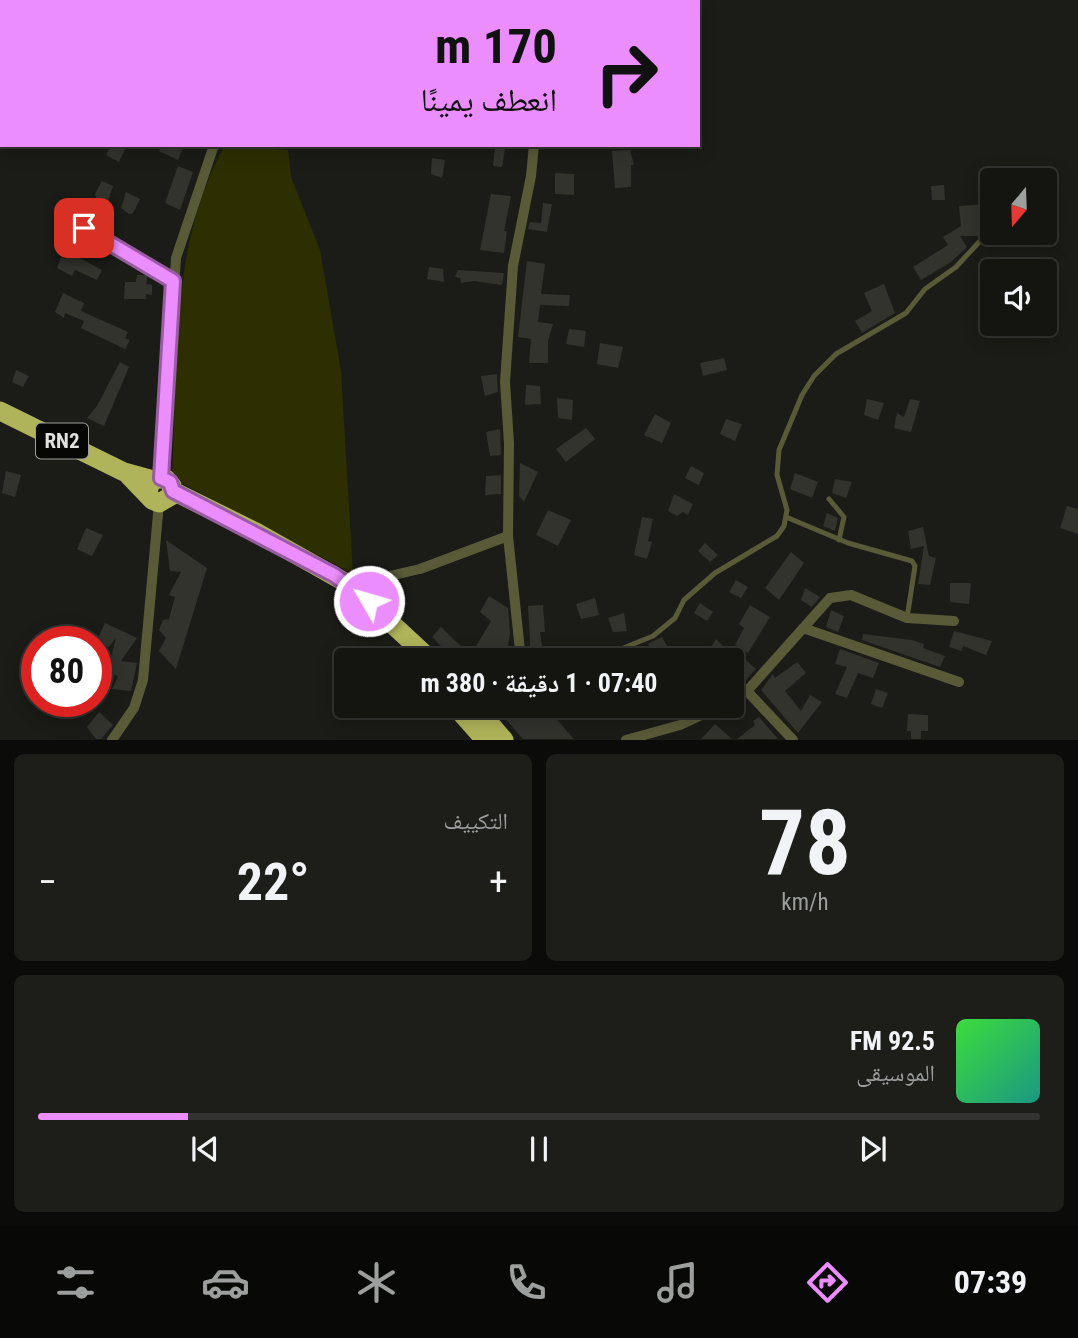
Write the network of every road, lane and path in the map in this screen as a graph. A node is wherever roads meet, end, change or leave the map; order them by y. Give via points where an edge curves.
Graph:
1 (213, 147) edge
2 (534, 147) edge
3 (62, 215) dead end
4 (980, 241) edge
5 (173, 281) junction
6 (0, 411) edge
7 (160, 491) junction
8 (829, 499) dead end
9 (786, 517) junction
10 (508, 536) junction
11 (839, 540) junction
12 (350, 585) junction
13 (907, 618) junction
14 (954, 621) dead end
15 (803, 628) junction
16 (401, 648) edge
17 (418, 648) edge
18 (520, 648) edge
19 (622, 648) edge
20 (959, 682) dead end
21 (747, 691) junction
22 (744, 693) edge
23 (466, 718) edge
24 (492, 718) edge
25 (696, 718) edge
26 (112, 740) edge
27 (485, 740) edge
28 (504, 740) edge
29 (626, 740) edge
30 (793, 740) edge

1 - 5 street via 180,242
2 - 10 street via 513,266 505,354
3 - 5 lane
4 - 9 lane via 956,267 925,289 906,313 836,354 814,376 776,462
5 - 7 street
6 - 7 highway, RN2
7 - 12 highway, RN2 via 256,532
7 - 16 highway, RN2 via 344,595
7 - 26 street via 143,680 134,708
8 - 11 lane via 844,517
9 - 11 lane
9 - 19 lane via 777,536 724,565 690,594 664,629
10 - 12 street via 420,569
10 - 18 street
11 - 13 lane via 912,561
12 - 17 highway, RN2
13 - 14 street
13 - 15 street via 843,595 830,598
15 - 20 street
15 - 21 street
21 - 22 street
21 - 30 street
23 - 27 highway
24 - 28 highway
25 - 29 street

